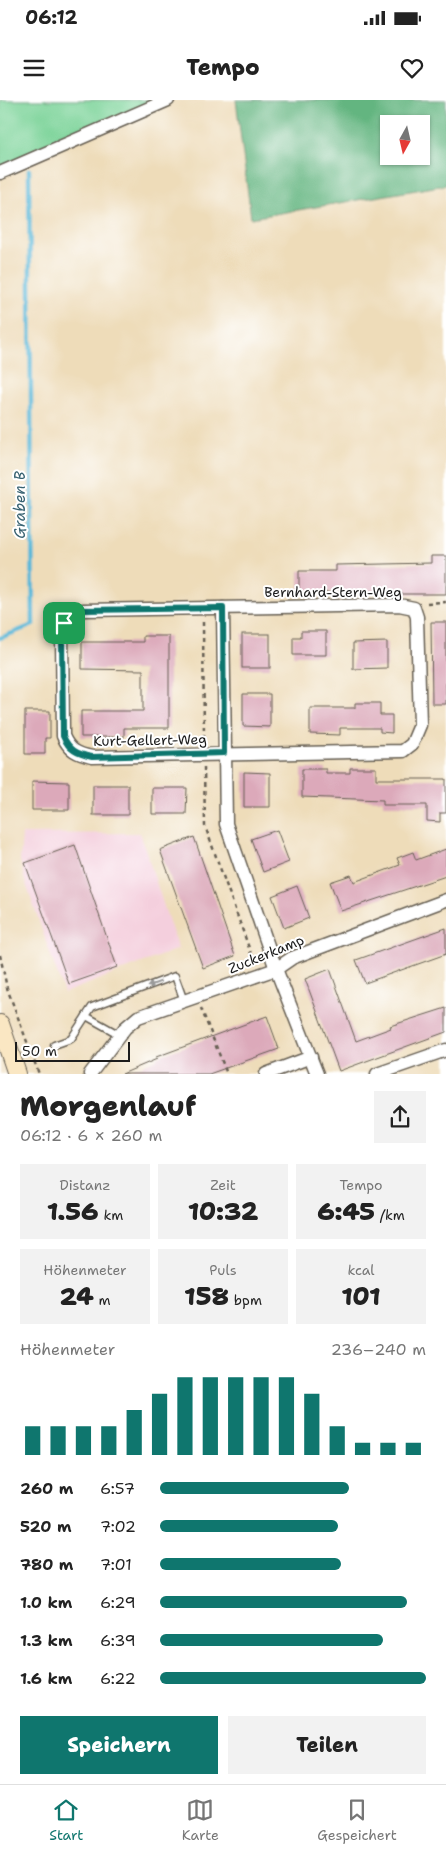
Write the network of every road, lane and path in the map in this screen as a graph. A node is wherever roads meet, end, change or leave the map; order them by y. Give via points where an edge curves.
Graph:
1 (168, 100) edge
2 (0, 173) edge
3 (446, 602) edge
4 (223, 608) junction
5 (414, 608) junction
6 (224, 753) junction
7 (446, 900) edge
8 (0, 955) edge
9 (276, 969) junction
10 (190, 999) junction
11 (86, 1016) junction
12 (0, 1024) edge
13 (120, 1035) junction
14 (54, 1045) dead end
15 (446, 1050) edge
16 (311, 1057) junction
17 (17, 1074) edge
18 (39, 1074) edge
19 (90, 1074) edge
20 (227, 1074) edge
21 (266, 1074) edge
22 (317, 1074) edge
23 (377, 1074) edge

1 - 2 street
3 - 5 path via 426,603
4 - 5 street, Bernhard-Stern-Weg
4 - 6 street
4 - 6 street, Kurt-Gellert-Weg via 83,610 71,614 62,633 63,736 68,746 78,754 92,757
5 - 6 street, Bernhard-Stern-Weg via 417,616 420,725 412,744 403,751
6 - 9 street via 226,824
7 - 9 street, Zuckerkamp via 292,958
8 - 18 path via 7,988
9 - 10 street, Zuckerkamp
9 - 16 street
10 -> 11 lane via 175,976 92,1007
10 - 13 street, Zuckerkamp via 138,1017
10 - 20 path
11 - 13 lane
11 - 14 lane via 71,1039
12 - 17 main road
13 - 19 street, Zuckerkamp
15 - 23 street
16 - 21 street
16 - 22 street

